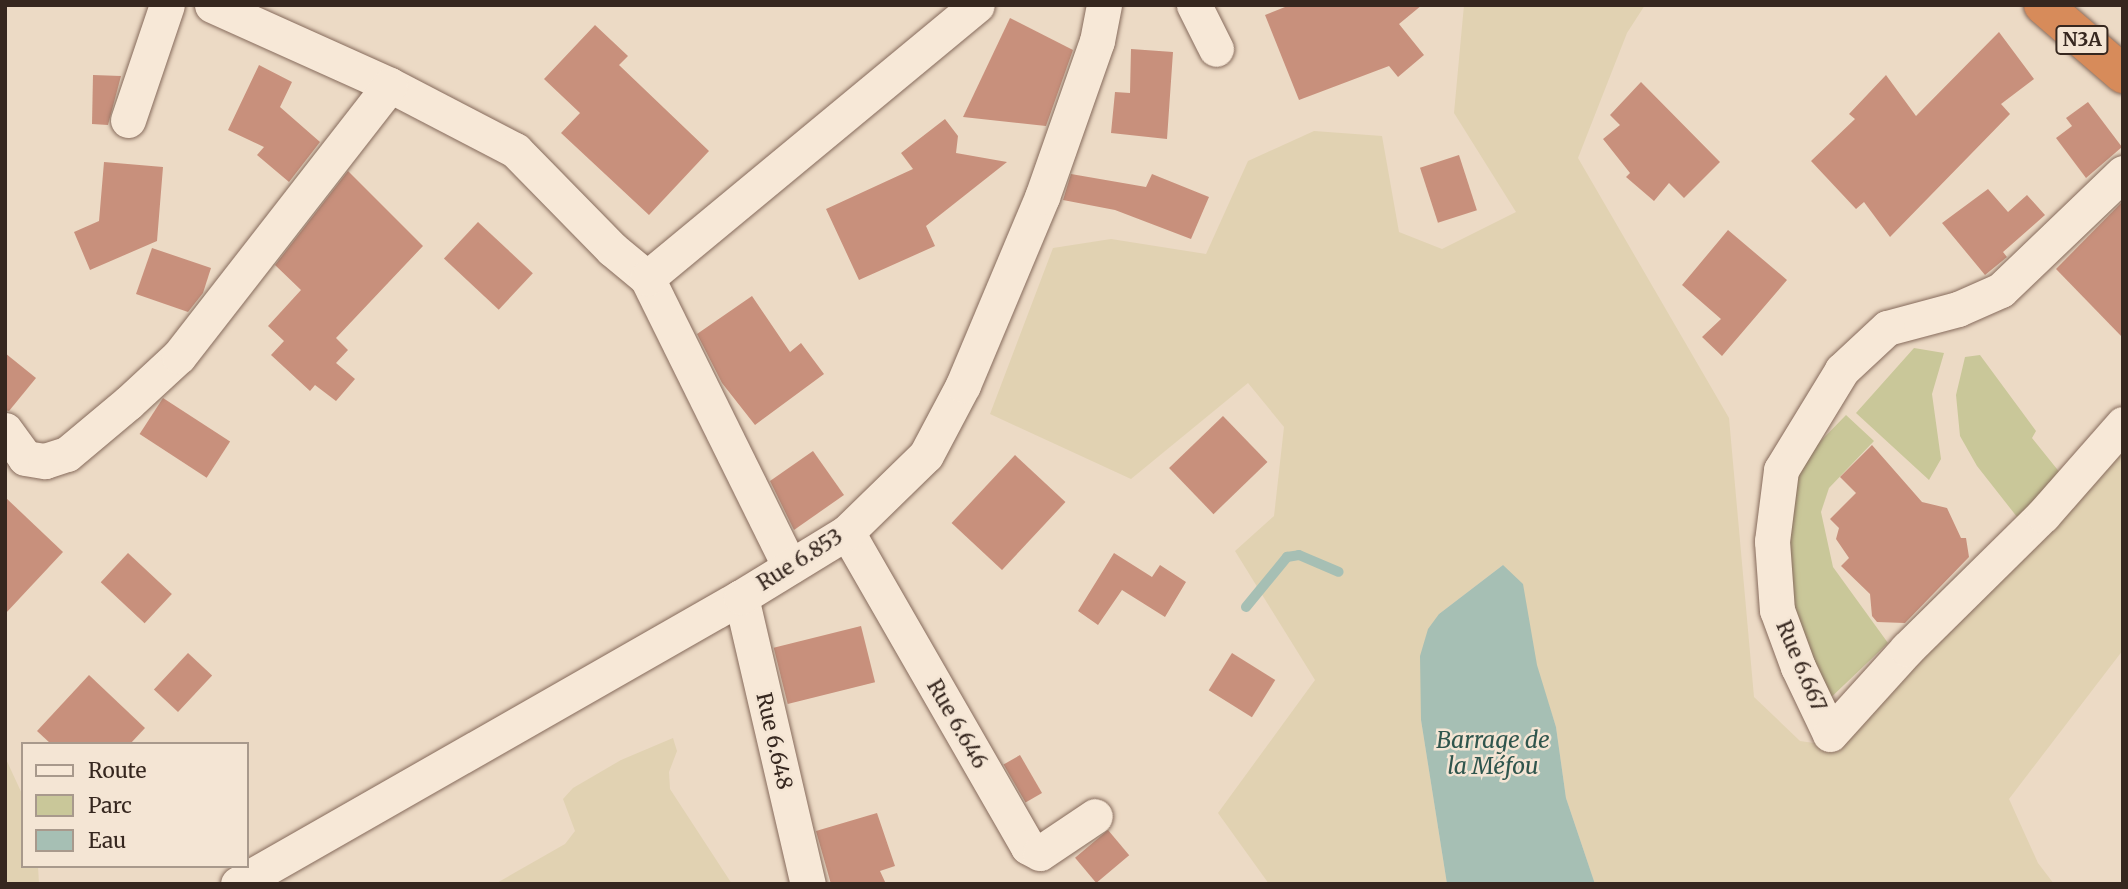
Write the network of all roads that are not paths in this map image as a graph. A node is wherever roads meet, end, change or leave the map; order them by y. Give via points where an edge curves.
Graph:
1 (167, 5) edge
2 (212, 5) edge
3 (977, 5) edge
4 (1104, 5) edge
5 (1194, 5) edge
6 (2053, 9) edge
7 (1216, 49) dead end
8 (2123, 74) edge
9 (390, 85) junction
10 (128, 120) dead end
11 (2123, 173) edge
12 (648, 278) junction
13 (2123, 424) edge
14 (5, 430) edge
15 (847, 532) junction
16 (790, 567) junction
17 (741, 597) junction
18 (1095, 816) dead end
19 (238, 884) edge
20 (808, 884) edge

1 - 10 street
2 - 9 street
3 - 12 street
4 - 15 street, Rue 6.853 via 1097,41 1042,197 963,385 926,455
5 - 7 street
6 - 8 highway, N3A
9 - 12 street via 514,150 612,249
9 - 14 street via 179,355 128,403 67,454 45,461 25,458
11 - 13 street, Rue 6.667 via 2001,290 1958,309 1886,328 1842,370 1781,470 1772,541 1777,610 1830,734 1907,649 2043,515
12 - 16 street
15 - 16 street, Rue 6.853
15 - 18 street, Rue 6.646 via 1028,847 1040,853
16 - 17 street, Rue 6.853
17 - 19 street, Rue 6.853
17 - 20 street, Rue 6.648

